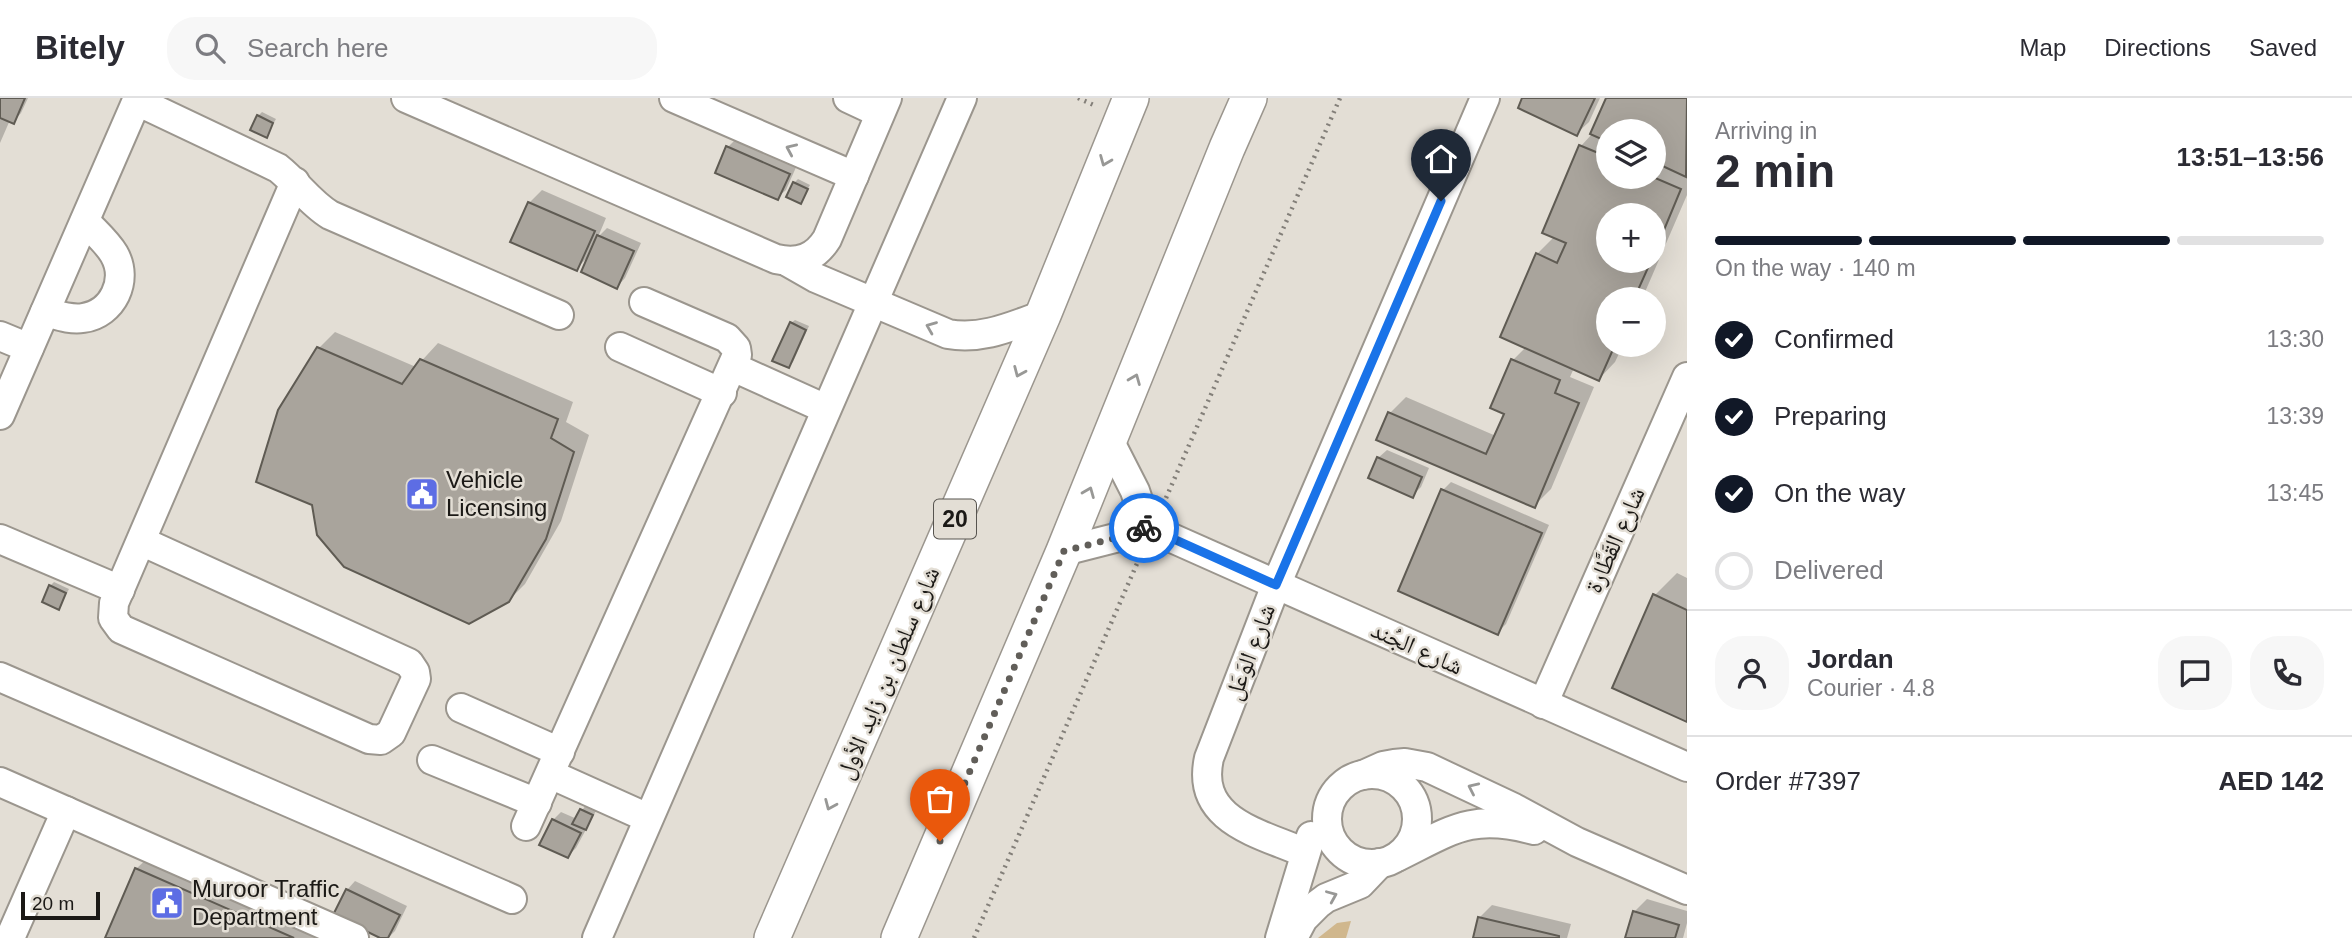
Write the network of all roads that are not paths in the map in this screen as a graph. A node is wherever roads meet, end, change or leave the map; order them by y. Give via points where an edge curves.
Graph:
1 (406, 98) edge
2 (674, 98) edge
3 (848, 98) edge
4 (962, 98) edge
5 (1131, 98) edge
6 (1236, 98) edge
7 (1250, 98) edge
8 (1485, 98) edge
9 (138, 99) edge
10 (884, 106) edge
11 (730, 109) edge
12 (1227, 148) junction
13 (854, 176) junction
14 (295, 182) junction
15 (85, 220) junction
16 (788, 262) junction
17 (644, 302) dead end
18 (873, 302) junction
19 (45, 312) junction
20 (559, 315) dead end
21 (1043, 315) junction
22 (0, 335) edge
23 (620, 347) dead end
24 (29, 348) junction
25 (733, 367) junction
26 (1687, 377) edge
27 (722, 393) junction
28 (827, 409) junction
29 (0, 415) edge
30 (1110, 442) junction
31 (1141, 538) junction
32 (0, 539) edge
33 (141, 541) junction
34 (1064, 551) junction
35 (1276, 585) junction
36 (120, 590) junction
37 (0, 677) edge
38 (1543, 704) junction
39 (461, 708) dead end
40 (432, 760) dead end
41 (555, 763) junction
42 (1687, 767) edge
43 (1363, 775) junction
44 (0, 782) edge
45 (66, 811) junction
46 (1327, 814) junction
47 (648, 818) junction
48 (1577, 842) junction
49 (1305, 853) junction
50 (1387, 861) junction
51 (1687, 890) edge
52 (512, 899) dead end
53 (602, 936) edge
54 (10, 938) edge
55 (354, 938) edge
56 (772, 938) edge
57 (899, 938) edge
58 (1280, 938) edge
59 (1293, 938) edge

1 - 16 street
2 - 11 street
3 - 10 street
4 - 18 street
5 -> 21 main road, شارع سلطان بن زايد الأول / 20
6 - 12 main road
7 - 12 main road
8 - 35 street, شارع الوَعَل
9 - 14 street via 278,168
9 - 15 street
10 - 13 street
13 -> 11 street
30 -> 12 main road
13 - 16 street via 821,249
14 - 20 street via 330,215
14 - 33 street
15 - 19 street
15 - 19 street via 119,264 113,299 95,315 84,318
16 - 18 street
17 - 25 street via 732,342 737,355
21 -> 18 street via 986,335 961,336
18 - 28 street
19 - 24 street
21 -> 56 main road, شارع سلطان بن زايد الأول / 20
22 - 24 street
23 - 27 street
24 - 29 street
25 - 27 street
25 - 28 street
26 - 38 street, شارع القَطَّارة
27 - 41 street
28 - 47 street
30 - 31 street via 1135,491
34 -> 30 main road
31 - 34 street via 1123,536
31 - 35 street, شارع الجُند
32 - 36 street
33 - 36 street
33 - 36 street via 409,663 415,672 414,685 391,733 381,740 369,739 121,629 112,611
34 - 57 main road
35 - 38 street, شارع الجُند
35 - 49 street, شارع الوَعَل via 1209,758 1207,781 1215,805 1224,815
37 - 52 street
38 - 42 street, شارع الجُند
39 - 41 street
40 - 41 street via 531,815
41 - 47 street
43 - 46 street via 1338,789
48 -> 43 street via 1427,767 1394,764
43 - 50 street via 1390,778 1402,786 1415,810 1412,838 1405,850
44 - 45 street
45 - 54 street
45 - 55 street
46 - 49 street
46 - 50 street via 1333,842 1341,852 1366,864
47 - 53 street
48 - 50 street via 1507,823 1475,823
48 - 51 street
49 - 58 street
59 -> 50 street via 1318,904 1360,884

